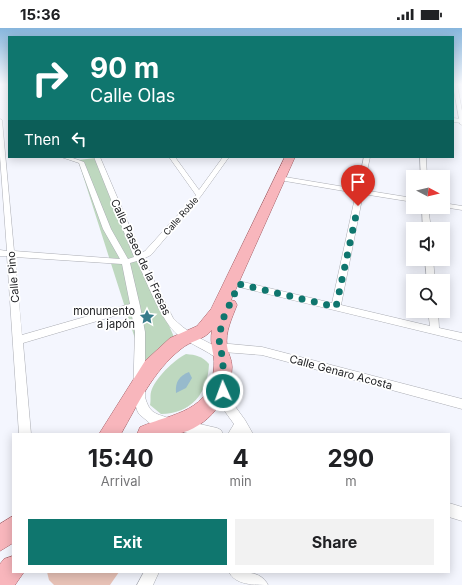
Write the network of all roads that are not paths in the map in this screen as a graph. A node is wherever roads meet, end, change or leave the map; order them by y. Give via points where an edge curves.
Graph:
1 (0, 120) edge
2 (4, 149) edge
3 (68, 158) edge
4 (96, 158) edge
5 (173, 158) edge
6 (225, 158) edge
7 (290, 158) edge
8 (296, 158) edge
9 (367, 158) edge
10 (423, 158) edge
11 (424, 170) edge
12 (285, 179) junction
13 (361, 191) junction
14 (199, 195) junction
15 (406, 199) edge
16 (450, 206) edge
17 (462, 208) edge
18 (0, 253) edge
19 (11, 254) junction
20 (139, 258) junction
21 (126, 262) junction
22 (239, 284) junction
23 (136, 306) junction
24 (336, 307) junction
25 (434, 318) edge
26 (435, 331) junction
27 (187, 337) junction
28 (462, 337) edge
29 (19, 340) junction
30 (221, 352) junction
31 (140, 382) junction
32 (221, 382) junction
33 (462, 404) edge
34 (174, 424) junction
35 (241, 431) edge
36 (24, 433) edge
37 (110, 433) edge
38 (150, 433) edge
39 (213, 433) edge
40 (450, 510) edge
41 (462, 514) edge
42 (12, 529) edge
43 (0, 539) edge
44 (12, 569) edge
45 (151, 573) edge
46 (238, 573) edge
47 (0, 583) edge
48 (145, 585) edge
49 (260, 585) edge

1 - 2 street, Calle Pino
2 - 19 street, Calle Pino
3 - 21 street, Calle Paseo de la Fresas via 81,162 107,228
4 - 20 street, Calle Paseo de la Fresas
5 - 14 street
6 - 14 street, Calle Roble
7 - 27 main road via 217,313 203,330
8 - 12 main road
9 - 13 street
10 - 11 street
12 - 13 street
12 - 22 main road
13 - 15 street
13 - 24 street
14 - 20 street, Calle Roble via 148,253
16 - 17 street
18 - 19 street
19 - 21 street
19 - 29 street, Calle Pino
20 - 21 street, Calle Roble
20 - 27 street, Calle Paseo de la Fresas via 170,320 176,329
21 - 23 street, Calle Paseo de la Fresas
22 - 24 street
22 - 30 main road via 223,319 220,332
23 - 29 street
23 - 31 street, Calle Paseo de la Fresas via 140,332
24 - 26 street
25 - 26 street
26 - 28 street
27 - 30 street, Calle Paseo de la Fresas
27 - 31 main road via 176,342 162,354
29 - 36 street, Calle Pino
30 - 32 main road
30 - 33 street, Calle Genaro Acosta via 262,351
31 - 34 street, Calle Paseo de la Fresas via 139,397 143,410 156,422
31 - 37 main road
32 - 34 main road via 214,398 203,412 190,420
32 - 35 street via 224,400
34 - 38 main road
34 - 39 street, Calle Paseo de la Fresas
40 - 41 street
42 - 43 main road
44 - 47 main road
45 - 48 street
46 - 49 street

